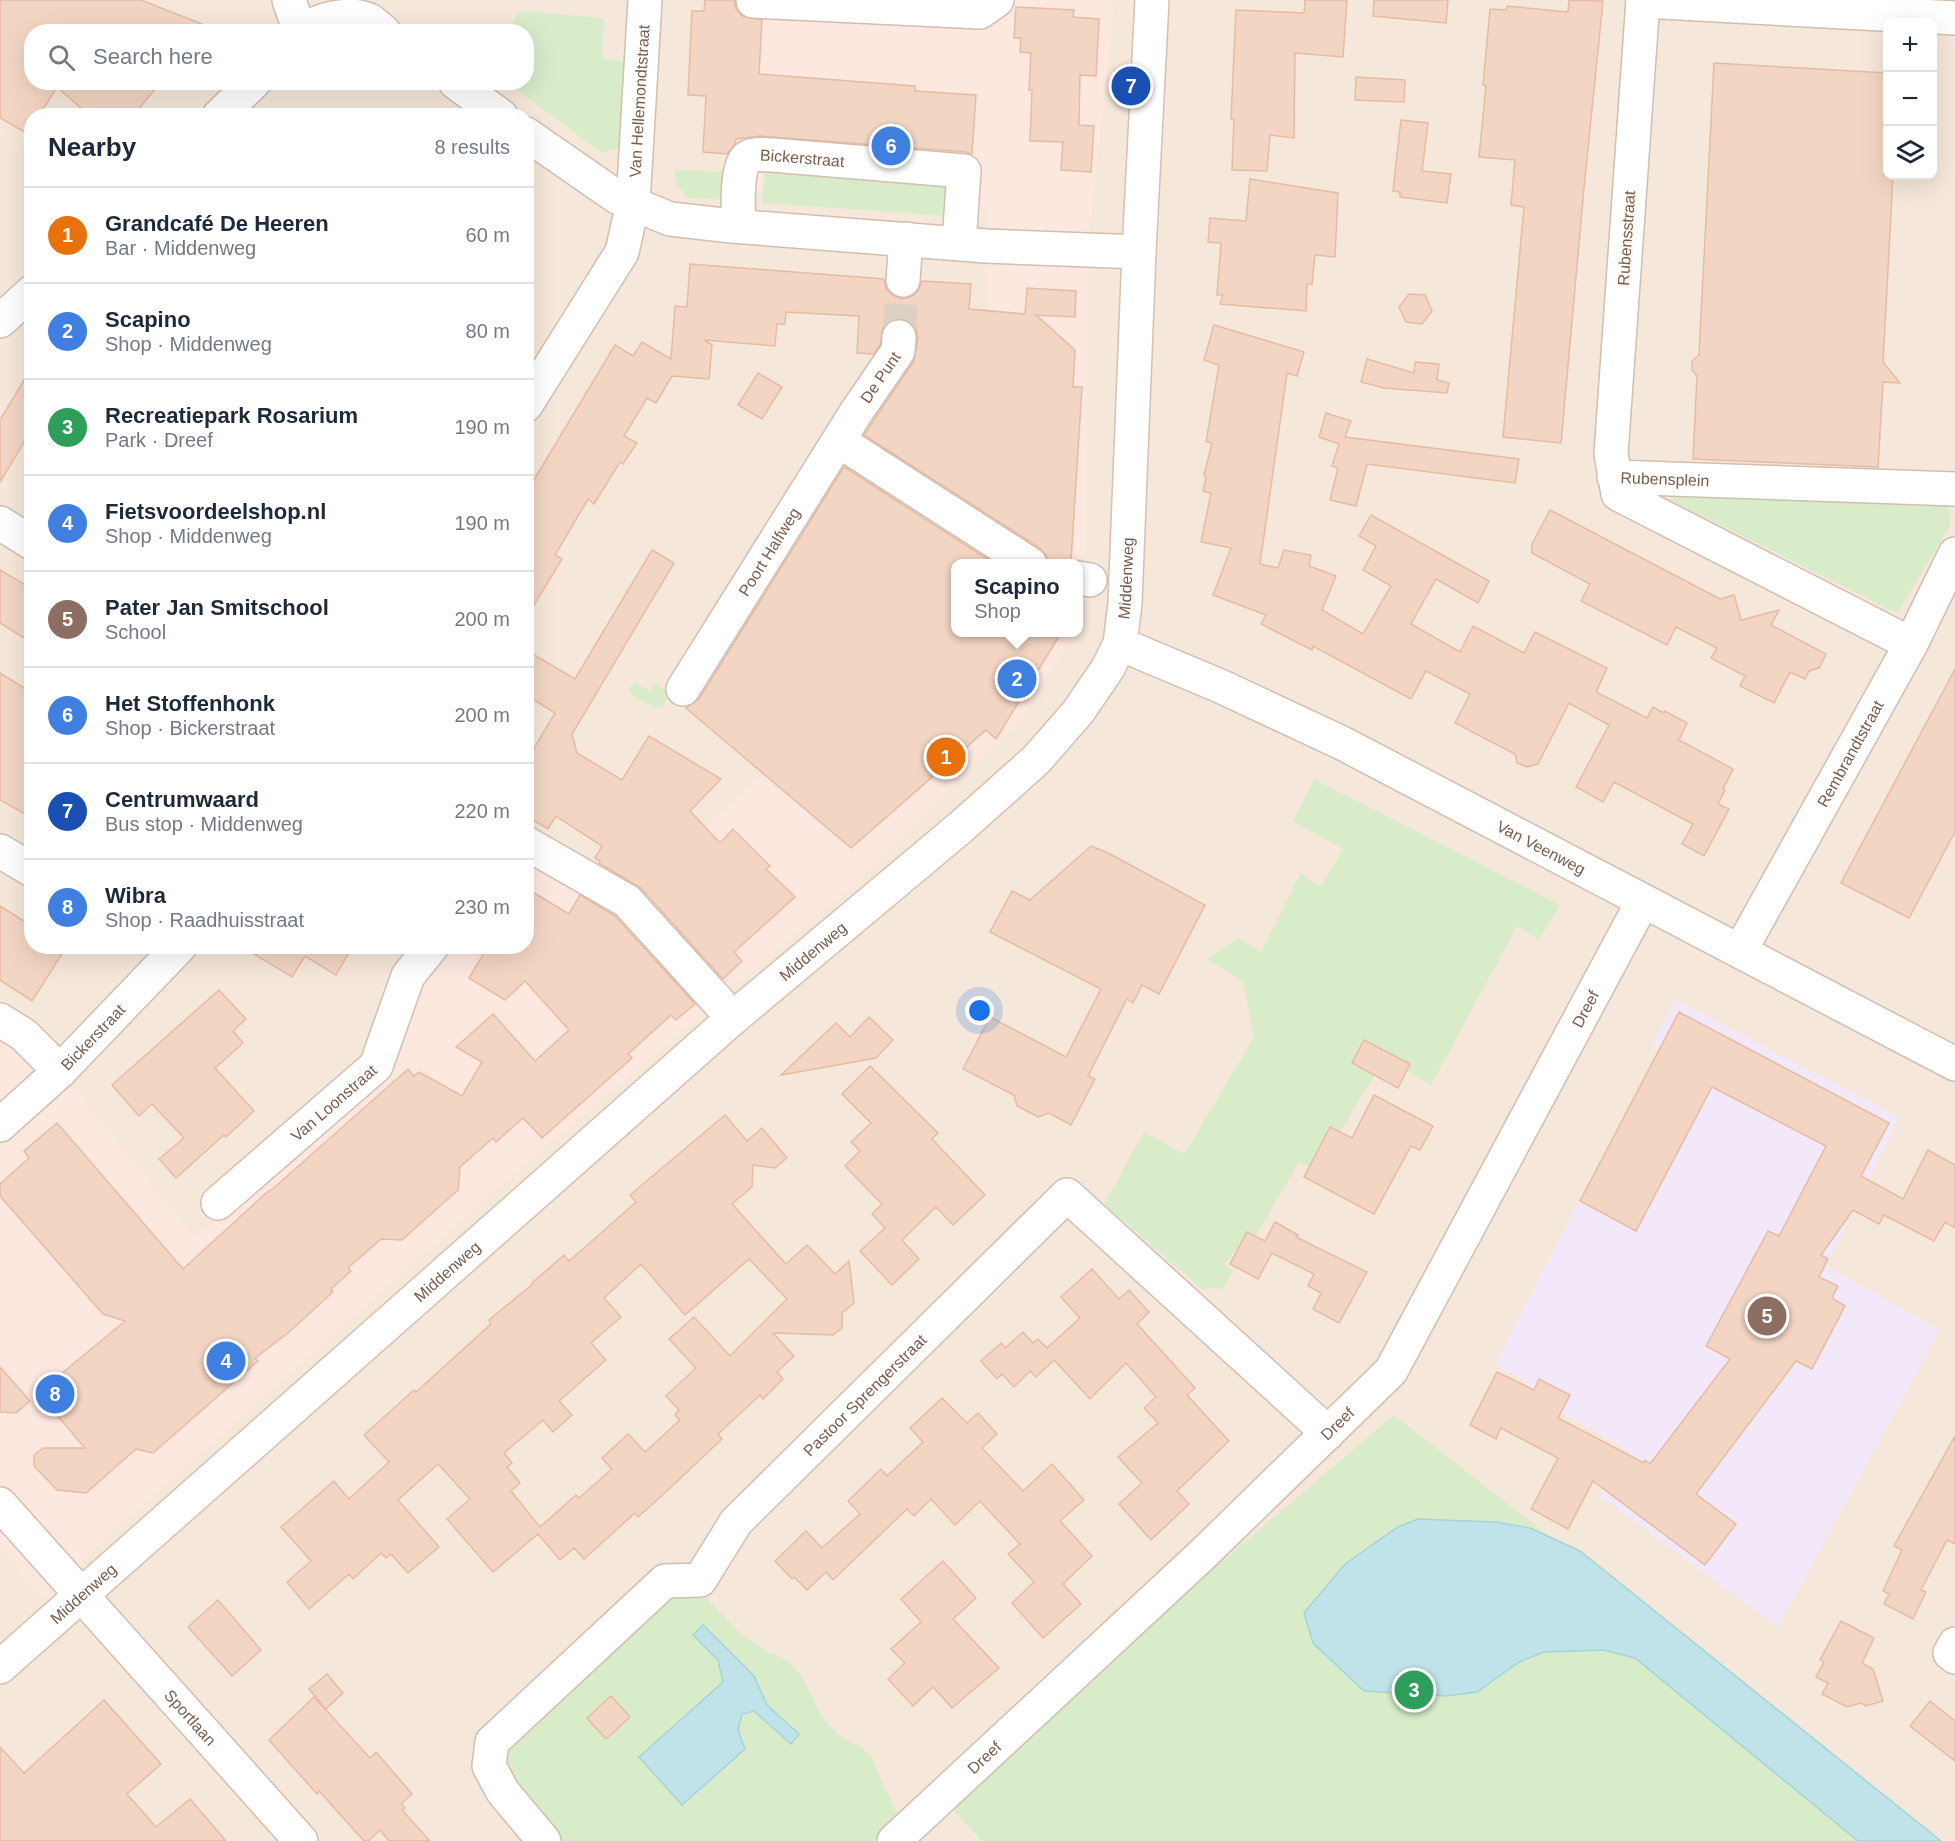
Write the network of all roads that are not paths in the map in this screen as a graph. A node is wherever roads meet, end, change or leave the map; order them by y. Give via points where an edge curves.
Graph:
1 (289, 0) edge
2 (645, 0) edge
3 (997, 0) edge
4 (1152, 0) edge
5 (1643, 0) edge
6 (753, 1) edge
7 (351, 8) edge
8 (1955, 18) edge
9 (299, 24) edge
10 (317, 24) edge
11 (374, 24) edge
12 (246, 90) edge
13 (466, 90) edge
14 (227, 108) edge
15 (490, 108) edge
16 (534, 139) edge
17 (633, 204) junction
18 (738, 226) junction
19 (906, 239) junction
20 (959, 243) junction
21 (1139, 252) junction
22 (903, 280) tunnel mouth
23 (24, 299) edge
24 (0, 321) edge
25 (899, 337) tunnel mouth
26 (534, 392) edge
27 (847, 427) junction
28 (1614, 477) junction
29 (1955, 489) edge
30 (0, 523) edge
31 (24, 538) edge
32 (1955, 554) edge
33 (1023, 559) edge
34 (1120, 644) junction
35 (1911, 644) junction
36 (683, 689) dead end
37 (534, 848) edge
38 (0, 851) edge
39 (24, 865) edge
40 (1643, 901) junction
41 (1740, 951) junction
42 (167, 954) edge
43 (426, 954) edge
44 (733, 1018) junction
45 (0, 1020) edge
46 (1955, 1064) edge
47 (60, 1071) junction
48 (0, 1125) edge
49 (218, 1203) dead end
50 (1328, 1433) junction
51 (0, 1504) edge
52 (82, 1594) junction
53 (1955, 1644) edge
54 (1955, 1657) edge
55 (0, 1667) edge
56 (301, 1841) edge
57 (544, 1841) edge
58 (894, 1841) edge

1 - 9 street
2 - 17 street, Van Hellemondtstraat
3 - 6 street via 980,12
4 - 21 street, Middenweg
5 - 8 street
5 - 28 street, Rubensstraat via 1611,454
7 - 10 street
7 - 11 street
12 - 14 street
13 - 15 street
16 - 17 street
17 - 18 street via 670,219
17 - 26 street via 622,252
18 - 19 street
18 - 20 street, Bickerstraat via 741,166 752,155 772,155 964,171
19 - 20 street
19 - 22 street
20 - 21 street
21 - 34 street, Middenweg via 1126,597
23 - 24 street
25 - 27 street, De Punt via 898,351
27 - 33 street
27 - 36 street, Poort Halfweg
28 - 29 street, Rubensplein
28 - 35 street, Rubensplein via 1618,494
30 - 31 street
32 - 35 street, Rembrandtstraat
34 - 40 street, Van Veenweg via 1342,743
34 - 44 street, Middenweg via 1078,712 1036,760
35 - 41 street, Rembrandtstraat
37 - 44 street via 627,901
38 - 39 street
40 - 41 street, Van Veenweg
40 - 50 street, Dreef via 1391,1371
41 - 46 street, Van Veenweg
42 - 47 street, Bickerstraat
43 - 49 street, Van Loonstraat via 408,976 376,1066
44 - 52 street, Middenweg
45 - 47 street via 24,1035
47 - 48 street, Bickerstraat
50 - 57 street, Pastoor Sprengerstraat via 1067,1195 736,1522 700,1581 665,1581 492,1742 489,1766 503,1792
50 - 58 street, Dreef
51 - 52 street, Sportlaan
52 - 55 street, Middenweg
52 - 56 street, Sportlaan
53 - 54 street via 1950,1653

